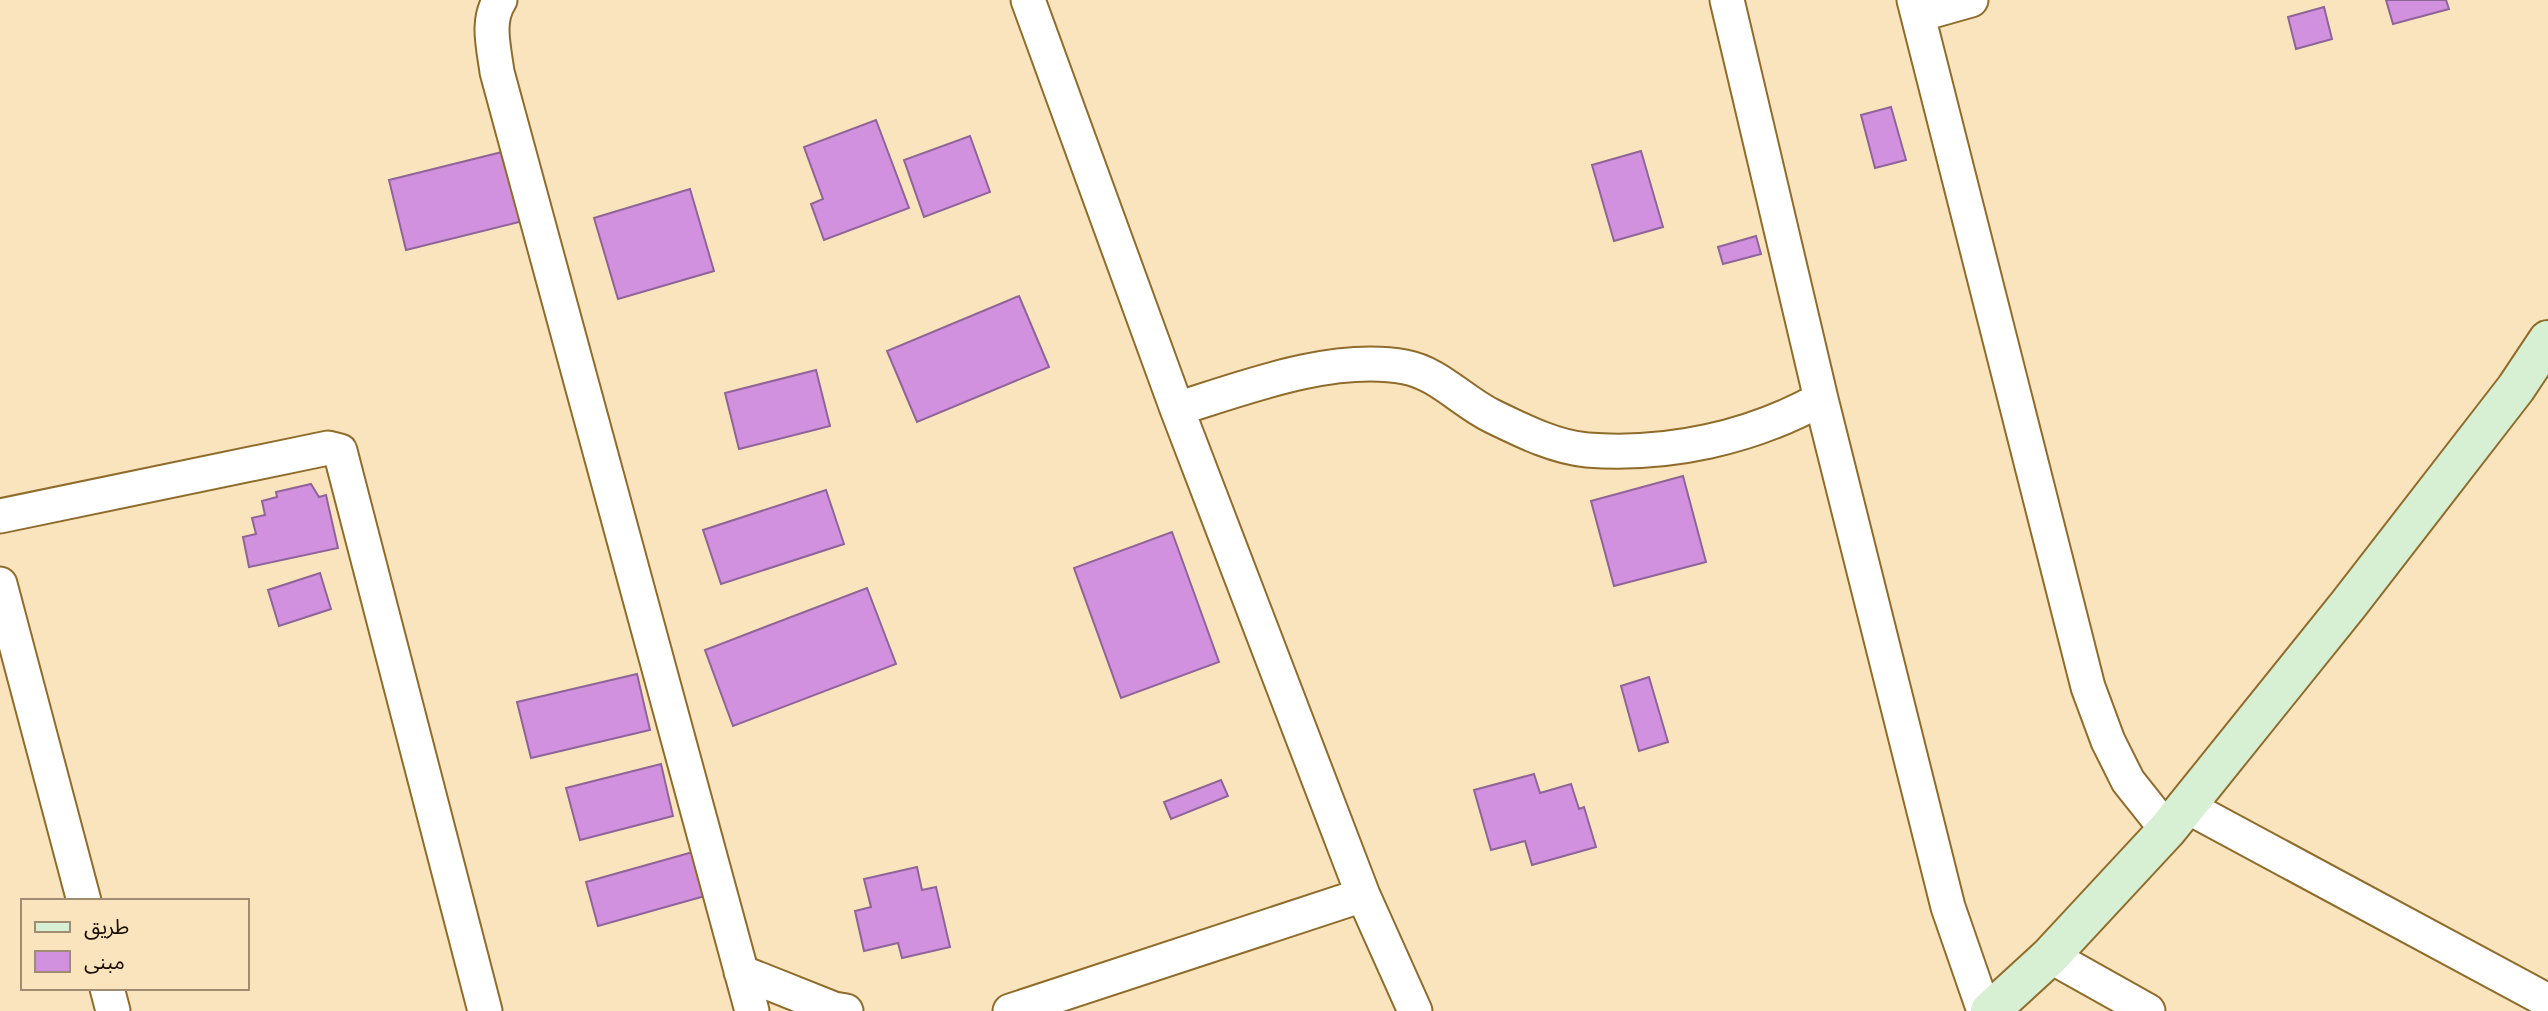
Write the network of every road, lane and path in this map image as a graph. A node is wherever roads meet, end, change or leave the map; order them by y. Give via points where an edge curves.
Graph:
1 (500, 0) edge
2 (1028, 0) edge
3 (1727, 0) edge
4 (1971, 0) edge
5 (1916, 7) edge
6 (2548, 340) edge
7 (1821, 399) junction
8 (1177, 409) junction
9 (0, 516) edge
10 (0, 584) edge
11 (2177, 818) junction
12 (1363, 895) junction
13 (83, 899) edge
14 (2050, 956) junction
15 (741, 972) junction
16 (108, 990) edge
17 (2548, 1001) edge
18 (113, 1011) edge
19 (485, 1011) edge
20 (752, 1011) edge
21 (846, 1011) edge
22 (1010, 1011) edge
23 (1415, 1011) edge
24 (1984, 1011) edge
25 (1990, 1011) edge
26 (2148, 1011) edge

1 - 15 street via 492,30 497,72
2 - 8 street
3 - 7 street
4 - 5 street
5 - 11 street via 2088,687 2128,781
6 - 11 main road via 2348,606
7 - 8 street via 1760,428 1709,442 1585,450 1539,438 1489,415 1438,381 1407,367 1302,371
7 - 24 street via 1948,907
8 - 12 street
9 - 19 street via 328,448 340,451
10 - 13 street
11 - 14 main road
11 - 17 street
12 - 22 street
12 - 23 street
14 - 25 main road
14 - 26 street
15 - 20 street
15 - 21 street
16 - 18 street

